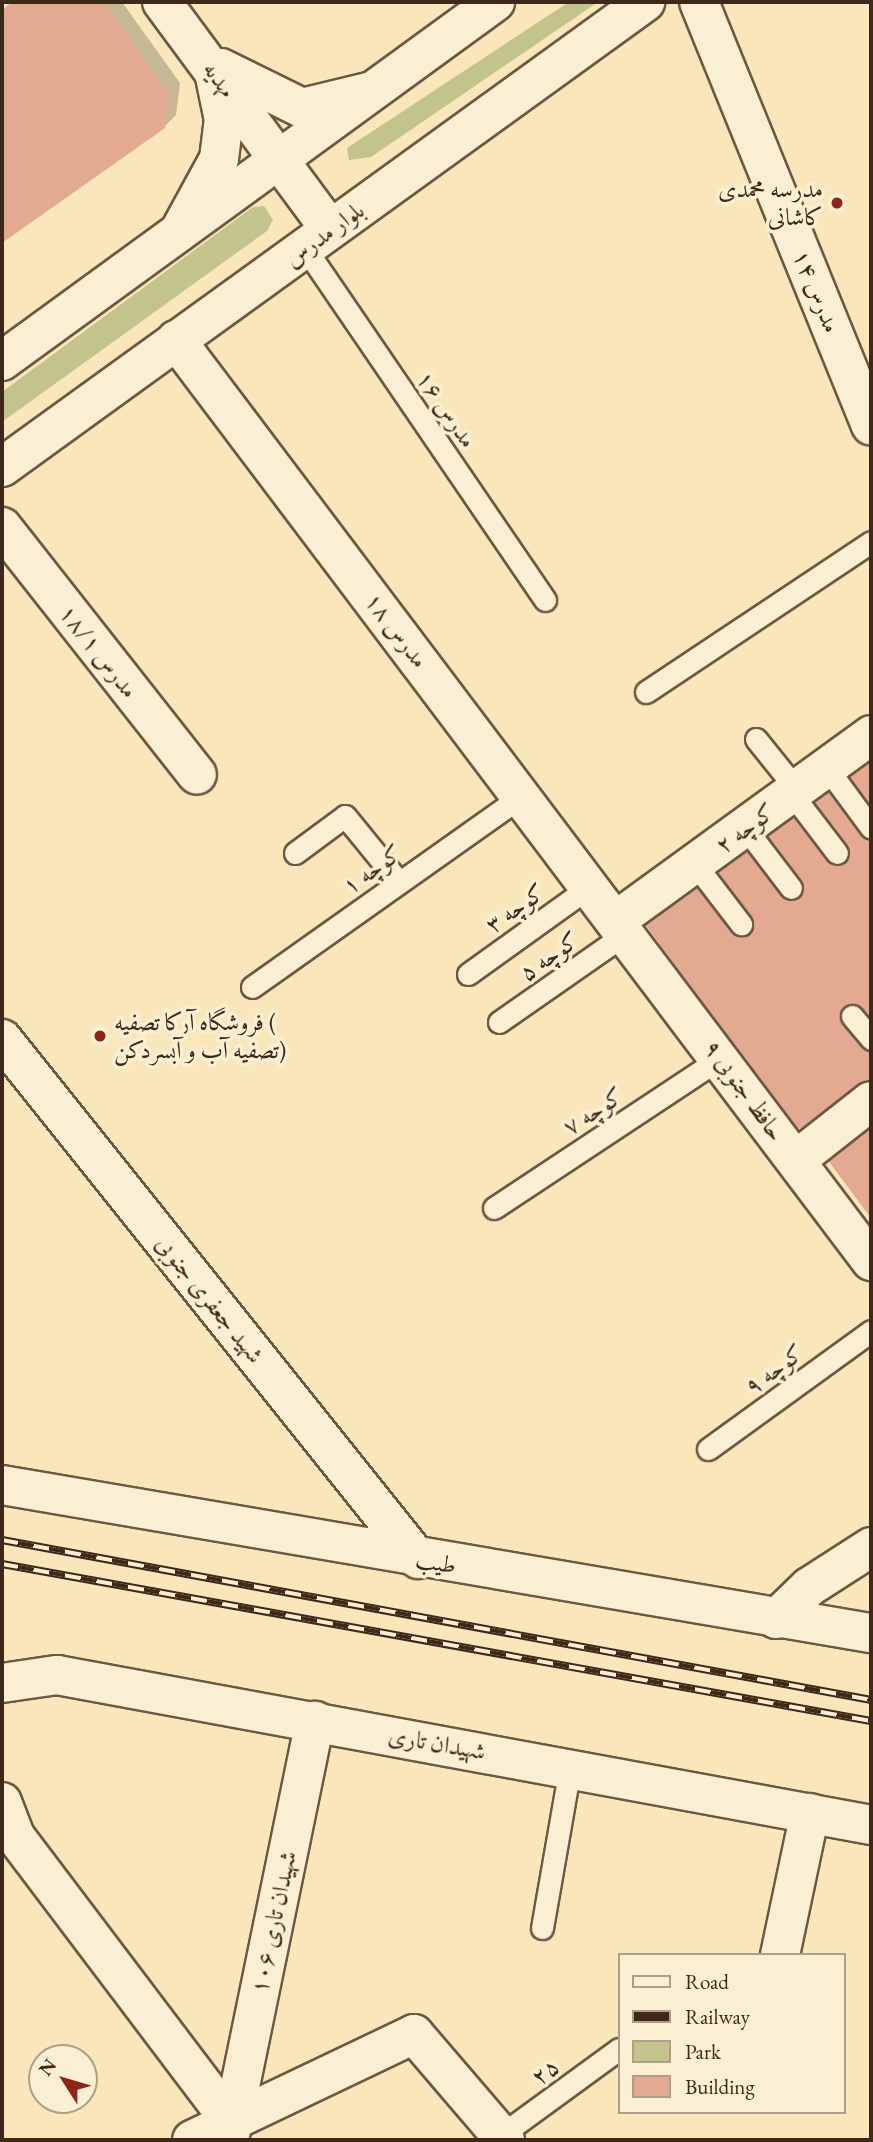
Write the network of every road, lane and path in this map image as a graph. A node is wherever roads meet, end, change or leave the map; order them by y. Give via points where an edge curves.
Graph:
1 (162, 2) edge
2 (495, 2) edge
3 (646, 2) edge
4 (699, 2) edge
5 (200, 51) junction
6 (368, 92) junction
7 (277, 156) junction
8 (179, 232) junction
9 (318, 238) junction
10 (176, 341) junction
11 (2, 362) edge
12 (871, 425) edge
13 (2, 467) edge
14 (2, 527) edge
15 (871, 542) edge
16 (545, 600) dead end
17 (646, 692) dead end
18 (871, 735) edge
19 (755, 739) dead end
20 (827, 768) junction
21 (197, 775) dead end
22 (794, 792) junction
23 (523, 794) junction
24 (871, 828) edge
25 (746, 829) junction
26 (295, 853) dead end
27 (837, 853) dead end
28 (695, 864) junction
29 (399, 882) junction
30 (593, 885) junction
31 (791, 888) dead end
32 (741, 924) dead end
33 (623, 926) junction
34 (468, 974) dead end
35 (252, 987) dead end
36 (852, 1016) dead end
37 (499, 1022) dead end
38 (2, 1039) edge
39 (871, 1039) edge
40 (721, 1058) junction
41 (871, 1101) edge
42 (796, 1160) junction
43 (494, 1208) dead end
44 (871, 1261) edge
45 (871, 1331) edge
46 (708, 1449) dead end
47 (2, 1485) edge
48 (871, 1547) edge
49 (418, 1559) junction
50 (776, 1619) junction
51 (871, 1633) edge
52 (2, 1683) edge
53 (315, 1721) junction
54 (570, 1767) junction
55 (2, 1802) edge
56 (810, 1813) junction
57 (871, 1825) edge
58 (542, 1928) dead end
59 (780, 1953) edge
60 (618, 2050) edge
61 (230, 2131) edge
62 (502, 2139) edge
63 (192, 2140) edge

1 - 5 street, مهدیه
2 - 6 street
3 - 9 street, بلوار مدرس
4 - 12 street, مدرس ۱۴
5 - 6 street via 239,81 302,108
5 - 7 street, مهدیه
5 - 8 street via 217,81 224,120 219,159
6 - 7 street
7 - 8 street
7 - 9 street, مهدیه
8 - 11 street
9 - 10 street, بلوار مدرس
9 - 16 lane, مدرس ۱۶
10 - 13 street, بلوار مدرس
10 - 23 street, مدرس ۱۸
14 - 21 street, مدرس ۱۸/۱
15 - 17 lane
18 - 20 street, کوچه ۲
19 - 22 lane
20 - 22 street, کوچه ۲
20 - 24 lane
22 - 25 street, کوچه ۲
22 - 27 lane
23 - 29 lane, کوچه ۱
23 - 30 street, مدرس ۱۸
25 - 28 street, کوچه ۲
25 - 31 lane
26 - 29 lane via 345,816
28 - 32 lane
28 - 33 street, کوچه ۲
29 - 35 lane, کوچه ۱
30 - 33 street, مدرس ۱۸
30 - 34 lane, کوچه ۳
33 - 37 lane, کوچه ۵
33 - 40 street, حافظ جنوبی ۹
36 - 39 lane
38 - 49 street, شهید جعفری جنوبی
40 - 42 street, حافظ جنوبی ۹
40 - 43 lane, کوچه ۷
41 - 42 street
42 - 44 street, حافظ جنوبی ۹
45 - 46 lane, کوچه ۹
47 - 49 street, طیب
48 - 50 street via 809,1587
49 - 50 street, طیب
50 - 51 street, طیب
52 - 53 street, شهیدان تاری via 57,1675
53 - 54 street, شهیدان تاری
53 - 61 street, شهیدان تاری ۱۰۶
54 - 56 street, شهیدان تاری
54 - 58 lane
55 - 61 street via 15,1836
56 - 57 street, شهیدان تاری
56 - 59 street
60 - 62 lane, ۲۵
61 - 62 street via 414,2034
61 - 63 street

